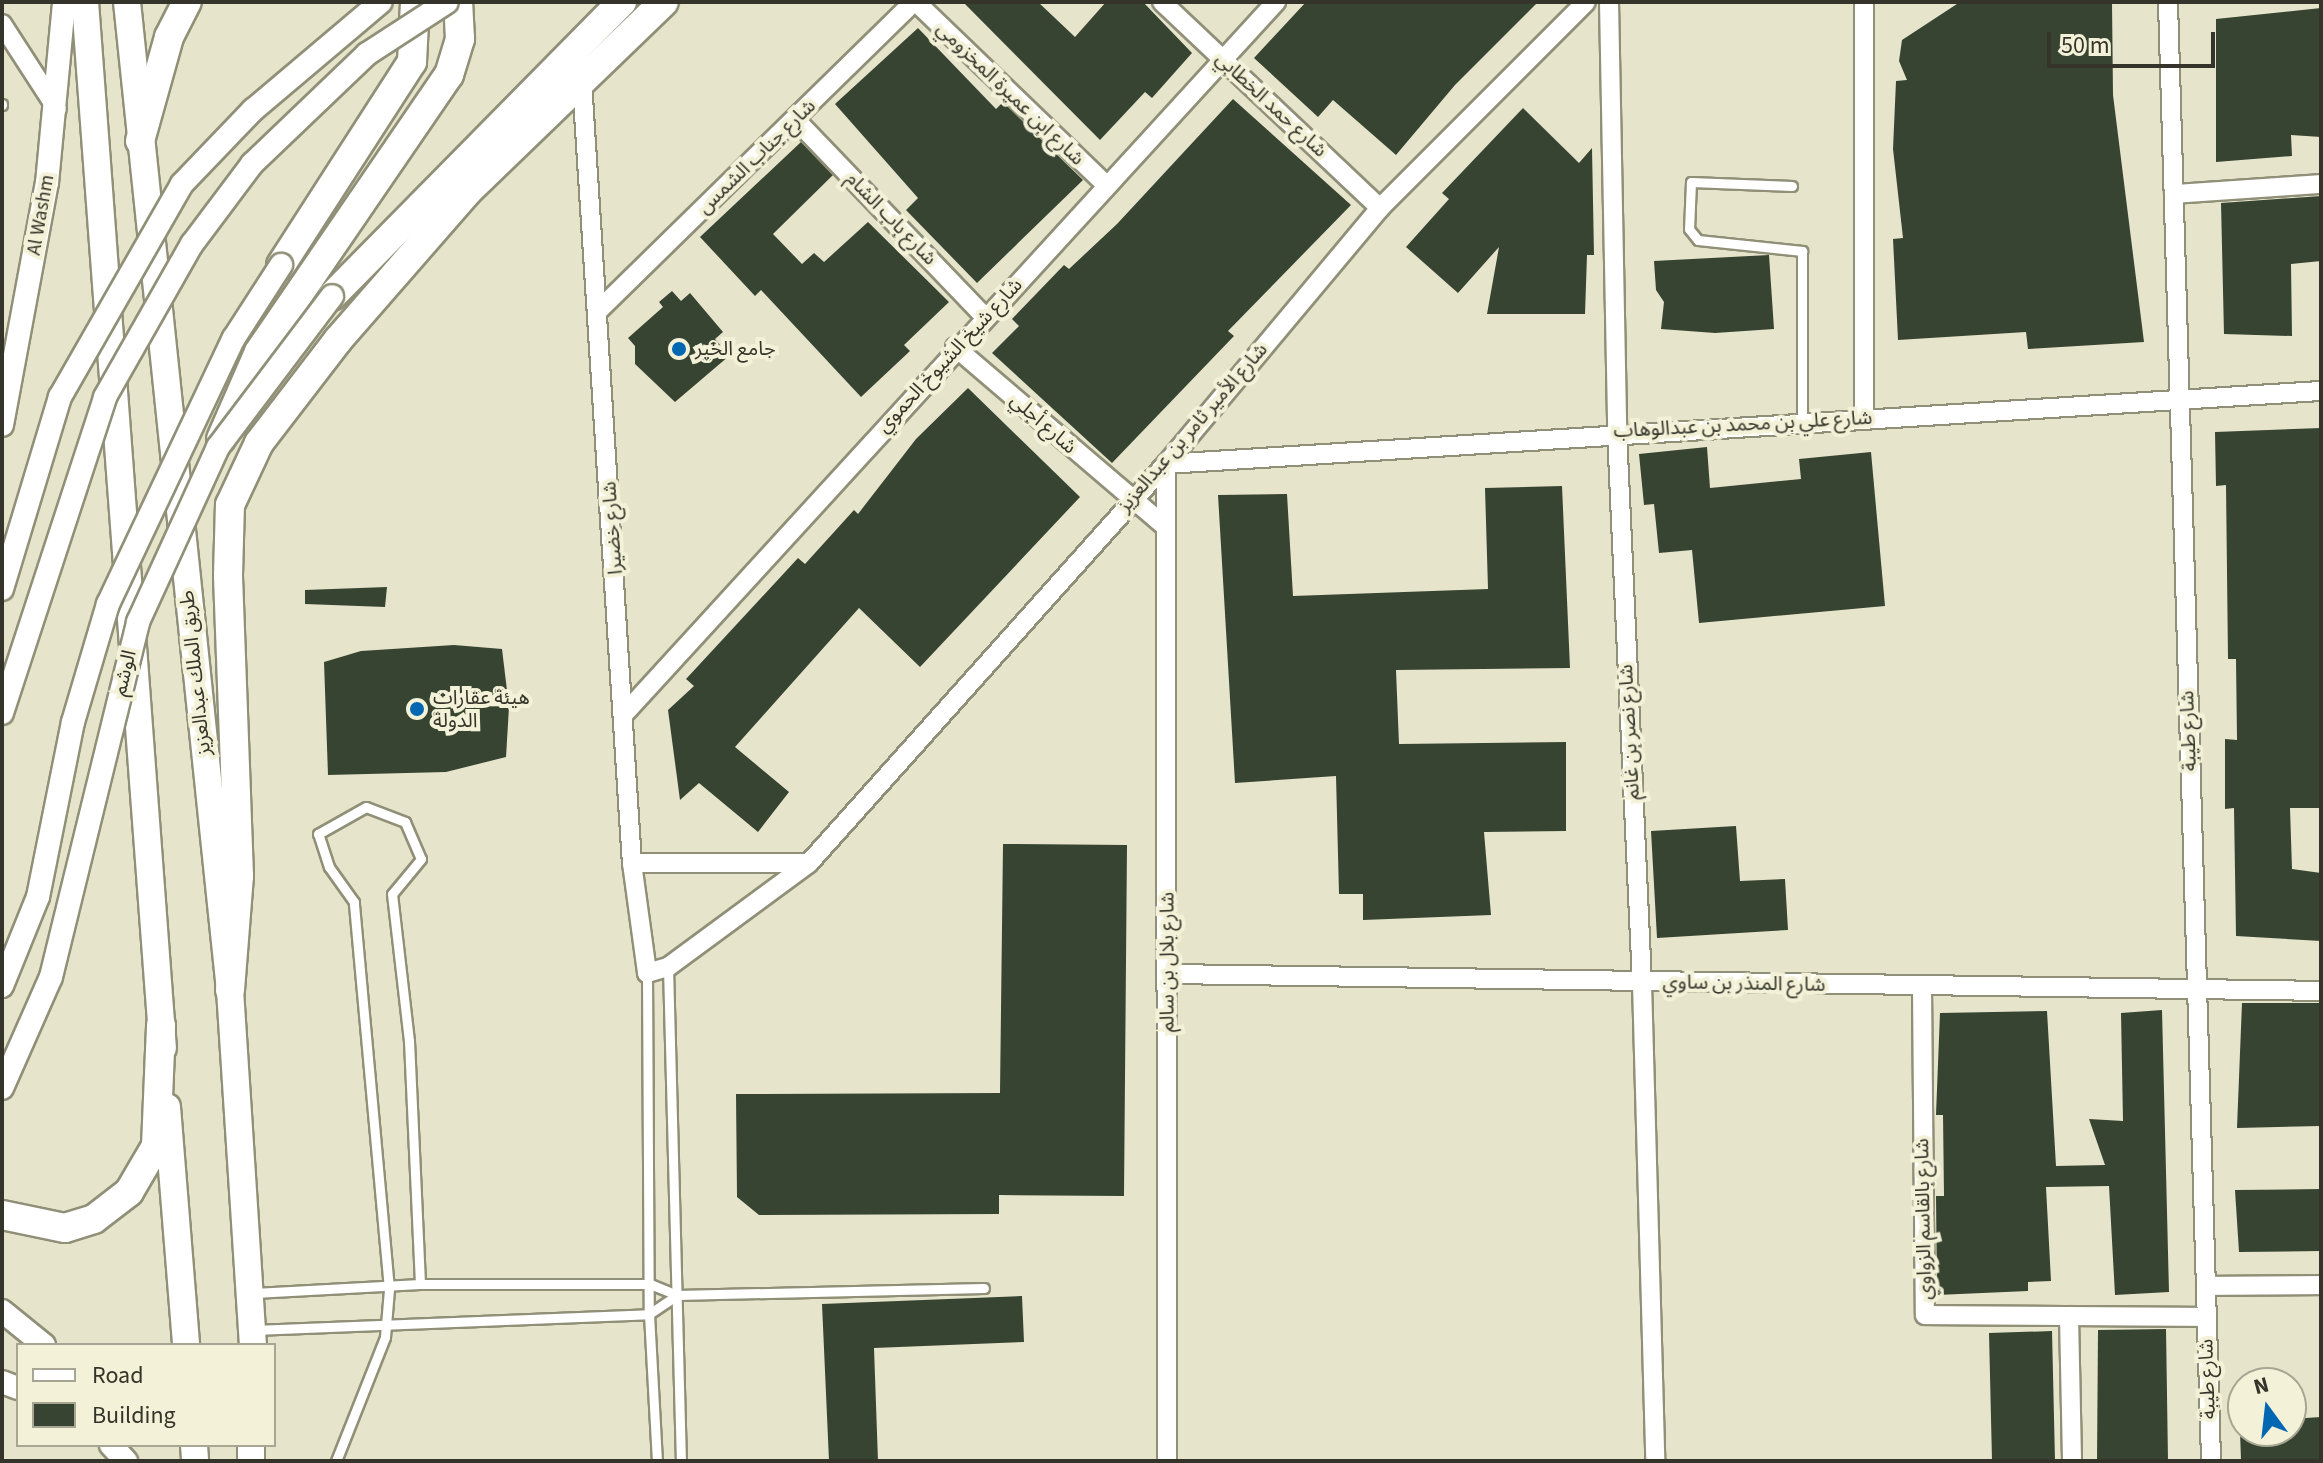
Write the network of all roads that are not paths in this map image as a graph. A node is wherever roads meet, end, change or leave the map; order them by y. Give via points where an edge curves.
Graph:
1 (64, 2) edge
2 (85, 2) edge
3 (127, 2) edge
4 (187, 2) edge
5 (381, 2) edge
6 (415, 2) edge
7 (447, 2) edge
8 (458, 2) edge
9 (622, 2) edge
10 (664, 2) edge
11 (914, 2) edge
12 (1162, 2) edge
13 (1276, 2) edge
14 (1586, 2) edge
15 (1609, 2) edge
16 (1864, 2) edge
17 (2168, 2) edge
18 (2, 24) edge
19 (1223, 60) junction
20 (582, 82) junction
21 (57, 109) junction
22 (796, 120) junction
23 (140, 141) junction
24 (2321, 184) edge
25 (1106, 185) junction
26 (1792, 186) dead end
27 (2174, 194) junction
28 (1380, 208) junction
29 (281, 265) joint
30 (332, 296) joint
31 (598, 311) junction
32 (986, 318) junction
33 (955, 347) junction
34 (2321, 391) edge
35 (2180, 399) junction
36 (1864, 417) junction
37 (1802, 421) junction
38 (2, 425) edge
39 (1617, 432) junction
40 (218, 447) junction
41 (1166, 464) junction
42 (1131, 500) junction
43 (1166, 527) junction
44 (2, 589) edge
45 (626, 712) junction
46 (2, 713) edge
47 (632, 863) junction
48 (809, 863) junction
49 (668, 967) junction
50 (647, 973) junction
51 (1168, 974) junction
52 (1642, 983) junction
53 (2, 986) edge
54 (1922, 987) junction
55 (230, 990) junction
56 (2321, 991) edge
57 (2197, 992) junction
58 (161, 1025) junction
59 (2, 1088) edge
60 (2, 1215) edge
61 (420, 1284) junction
62 (650, 1284) junction
63 (2321, 1285) edge
64 (2206, 1286) junction
65 (984, 1288) dead end
66 (389, 1289) junction
67 (250, 1293) junction
68 (677, 1295) junction
69 (2, 1311) edge
70 (649, 1314) junction
71 (2069, 1316) junction
72 (2206, 1317) junction
73 (384, 1327) junction
74 (253, 1338) edge
75 (42, 1343) edge
76 (186, 1343) edge
77 (336, 1461) edge
78 (657, 1461) edge
79 (681, 1461) edge
80 (1167, 1461) edge
81 (1655, 1461) edge
82 (2072, 1461) edge
83 (2211, 1461) edge

1 - 21 street, Al Washm
2 - 58 main road
3 - 23 main road, طريق الملك عبدالعزيز
4 - 23 main road via 169,37
5 - 44 street, bridge via 253,110 182,184 60,397
6 - 29 main road via 412,62
7 - 46 street, bridge via 355,65 252,164 192,244 105,397
8 - 40 main road via 460,39 449,75 259,352
9 - 30 main road
10 - 20 main road
11 - 22 street, شارع جناب الشمس
11 - 25 street, شارع ابن عميرة المخزومي
12 - 19 street, شارع حمد الخطابي
13 - 19 street, شارع شيخ الشيوخ الحموي
14 - 28 street, شارع الأمير ثامر بن عبدالعزيز
15 - 39 street, شارع نصر بن غانم
16 - 36 street
17 - 27 street, شارع طيبة
18 - 21 street
19 - 25 street, شارع شيخ الشيوخ الحموي
19 - 28 street, شارع حمد الخطابي
20 - 31 street, شارع خضيرا
20 - 55 main road via 468,191 338,340 259,443 230,505 239,876
21 - 38 street, Al Washm
22 - 31 street, شارع جناب الشمس
22 - 32 street, شارع باب الشام
23 - 55 main road, طريق الملك عبدالعزيز
24 - 27 street
25 - 32 street, شارع شيخ الشيوخ الحموي
26 - 37 lane via 1691,182 1689,229 1698,240 1802,251
27 - 35 street, شارع طيبة
28 - 41 street, شارع الأمير ثامر بن عبدالعزيز
29 - 53 street, bridge via 234,338 108,604 73,722 38,897
30 - 40 street, الوشم, bridge
31 - 45 street, شارع خضيرا
32 - 33 street, شارع شيخ الشيوخ الحموي
33 - 42 street, شارع أجلي
33 - 45 street, شارع شيخ الشيوخ الحموي
34 - 35 street, شارع علي بن محمد بن عبدالوهاب
35 - 36 street, شارع علي بن محمد بن عبدالوهاب
35 - 57 street, شارع طيبة
36 - 37 street, شارع علي بن محمد بن عبدالوهاب
37 - 39 street, شارع علي بن محمد بن عبدالوهاب
39 - 41 street, شارع علي بن محمد بن عبدالوهاب
39 - 52 street, شارع نصر بن غانم
40 - 59 street, الوشم, bridge via 138,622 51,977
41 - 42 street, شارع الأمير ثامر بن عبدالعزيز
41 - 43 street, شارع بلال بن سالم
42 - 43 street, شارع أجلي
42 - 48 street, شارع الأمير ثامر بن عبدالعزيز
43 - 51 street, شارع بلال بن سالم
45 - 47 street, شارع خضيرا
47 - 48 street
47 - 50 street, شارع خضيرا
48 - 49 street, شارع الأمير ثامر بن عبدالعزيز
49 - 50 street, شارع الأمير ثامر بن عبدالعزيز
49 - 68 lane
50 - 62 lane
51 - 52 street, شارع المنذر بن ساوي
51 - 80 street, شارع بلال بن سالم
52 - 54 street, شارع المنذر بن ساوي
52 - 81 street, شارع نصر بن غانم
54 - 57 street, شارع المنذر بن ساوي
54 - 71 street, شارع بالقاسم الزواوي via 1925,1315
55 - 67 main road, طريق الملك عبدالعزيز
56 - 57 street, شارع المنذر بن ساوي
57 - 64 street, شارع طيبة
58 - 60 main road via 156,1146 129,1192 94,1219 65,1228
58 - 76 main road
61 - 62 lane
61 - 66 lane
61 - 66 lane via 409,1041 392,894 421,859 405,822 366,807 318,834 329,867 354,902
62 - 68 lane
62 - 70 lane
63 - 64 street
64 - 72 street, شارع طيبة
65 - 68 lane
66 - 67 lane
66 - 73 lane
67 - 74 main road, طريق الملك عبدالعزيز
68 - 70 lane
68 - 79 lane
69 - 75 street
70 - 73 lane
70 - 78 lane
71 - 72 street, شارع بالقاسم الزواوي
71 - 82 street
72 - 83 street, شارع طيبة
73 - 74 lane
73 - 77 lane via 385,1337

